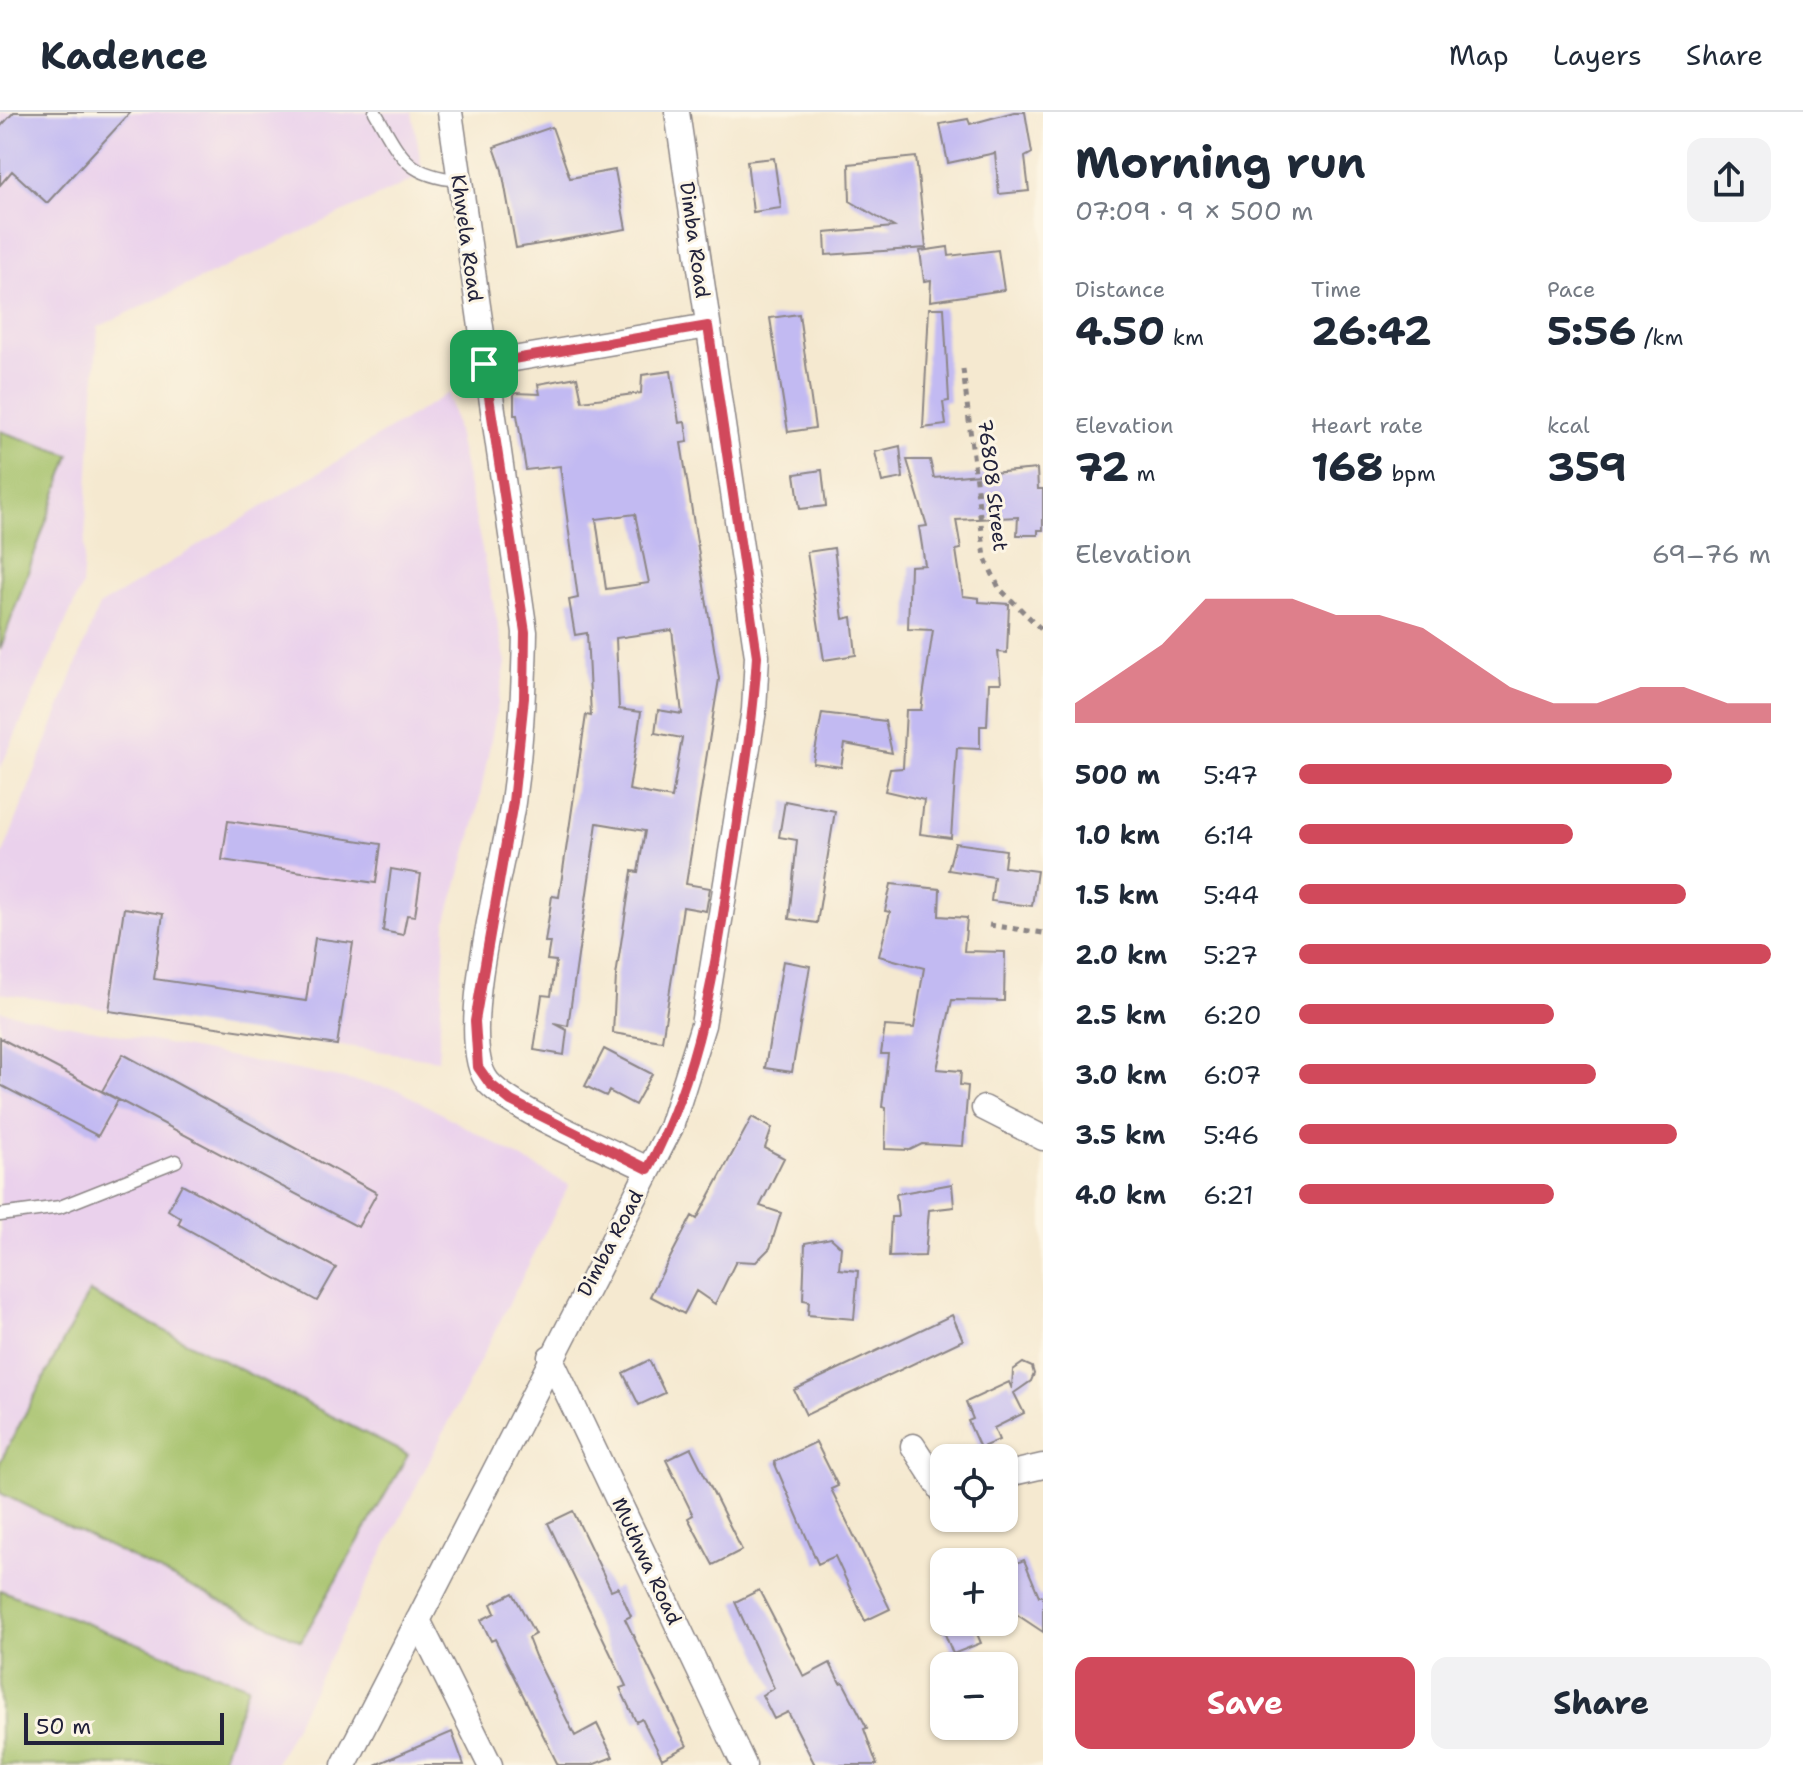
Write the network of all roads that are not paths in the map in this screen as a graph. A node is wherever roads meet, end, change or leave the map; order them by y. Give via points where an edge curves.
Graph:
1 (375, 112) edge
2 (450, 112) edge
3 (677, 112) edge
4 (459, 180) junction
5 (708, 326) junction
6 (484, 364) junction
7 (984, 1108) dead end
8 (1043, 1138) edge
9 (176, 1161) dead end
10 (648, 1169) junction
11 (0, 1215) edge
12 (550, 1357) junction
13 (913, 1446) dead end
14 (1043, 1466) edge
15 (930, 1472) edge
16 (1018, 1472) edge
17 (418, 1620) junction
18 (344, 1765) edge
19 (490, 1765) edge
20 (744, 1765) edge

1 - 4 lane via 408,166 423,175
2 - 4 street, Khwela Road
3 - 5 street, Dimba Road
4 - 6 street, Khwela Road
5 - 6 street
5 - 10 street, Dimba Road via 757,656 754,710 703,1025 671,1127
6 - 10 street, Khwela Road via 525,632 513,802 475,1021 478,1067 511,1101
7 - 8 street
9 - 11 lane via 60,1207
10 - 12 street, Dimba Road
12 - 17 street, Dimba Road
12 - 20 street, Muthwa Road
13 - 15 street
14 - 16 street
17 - 18 street, Dimba Road
17 - 19 street

